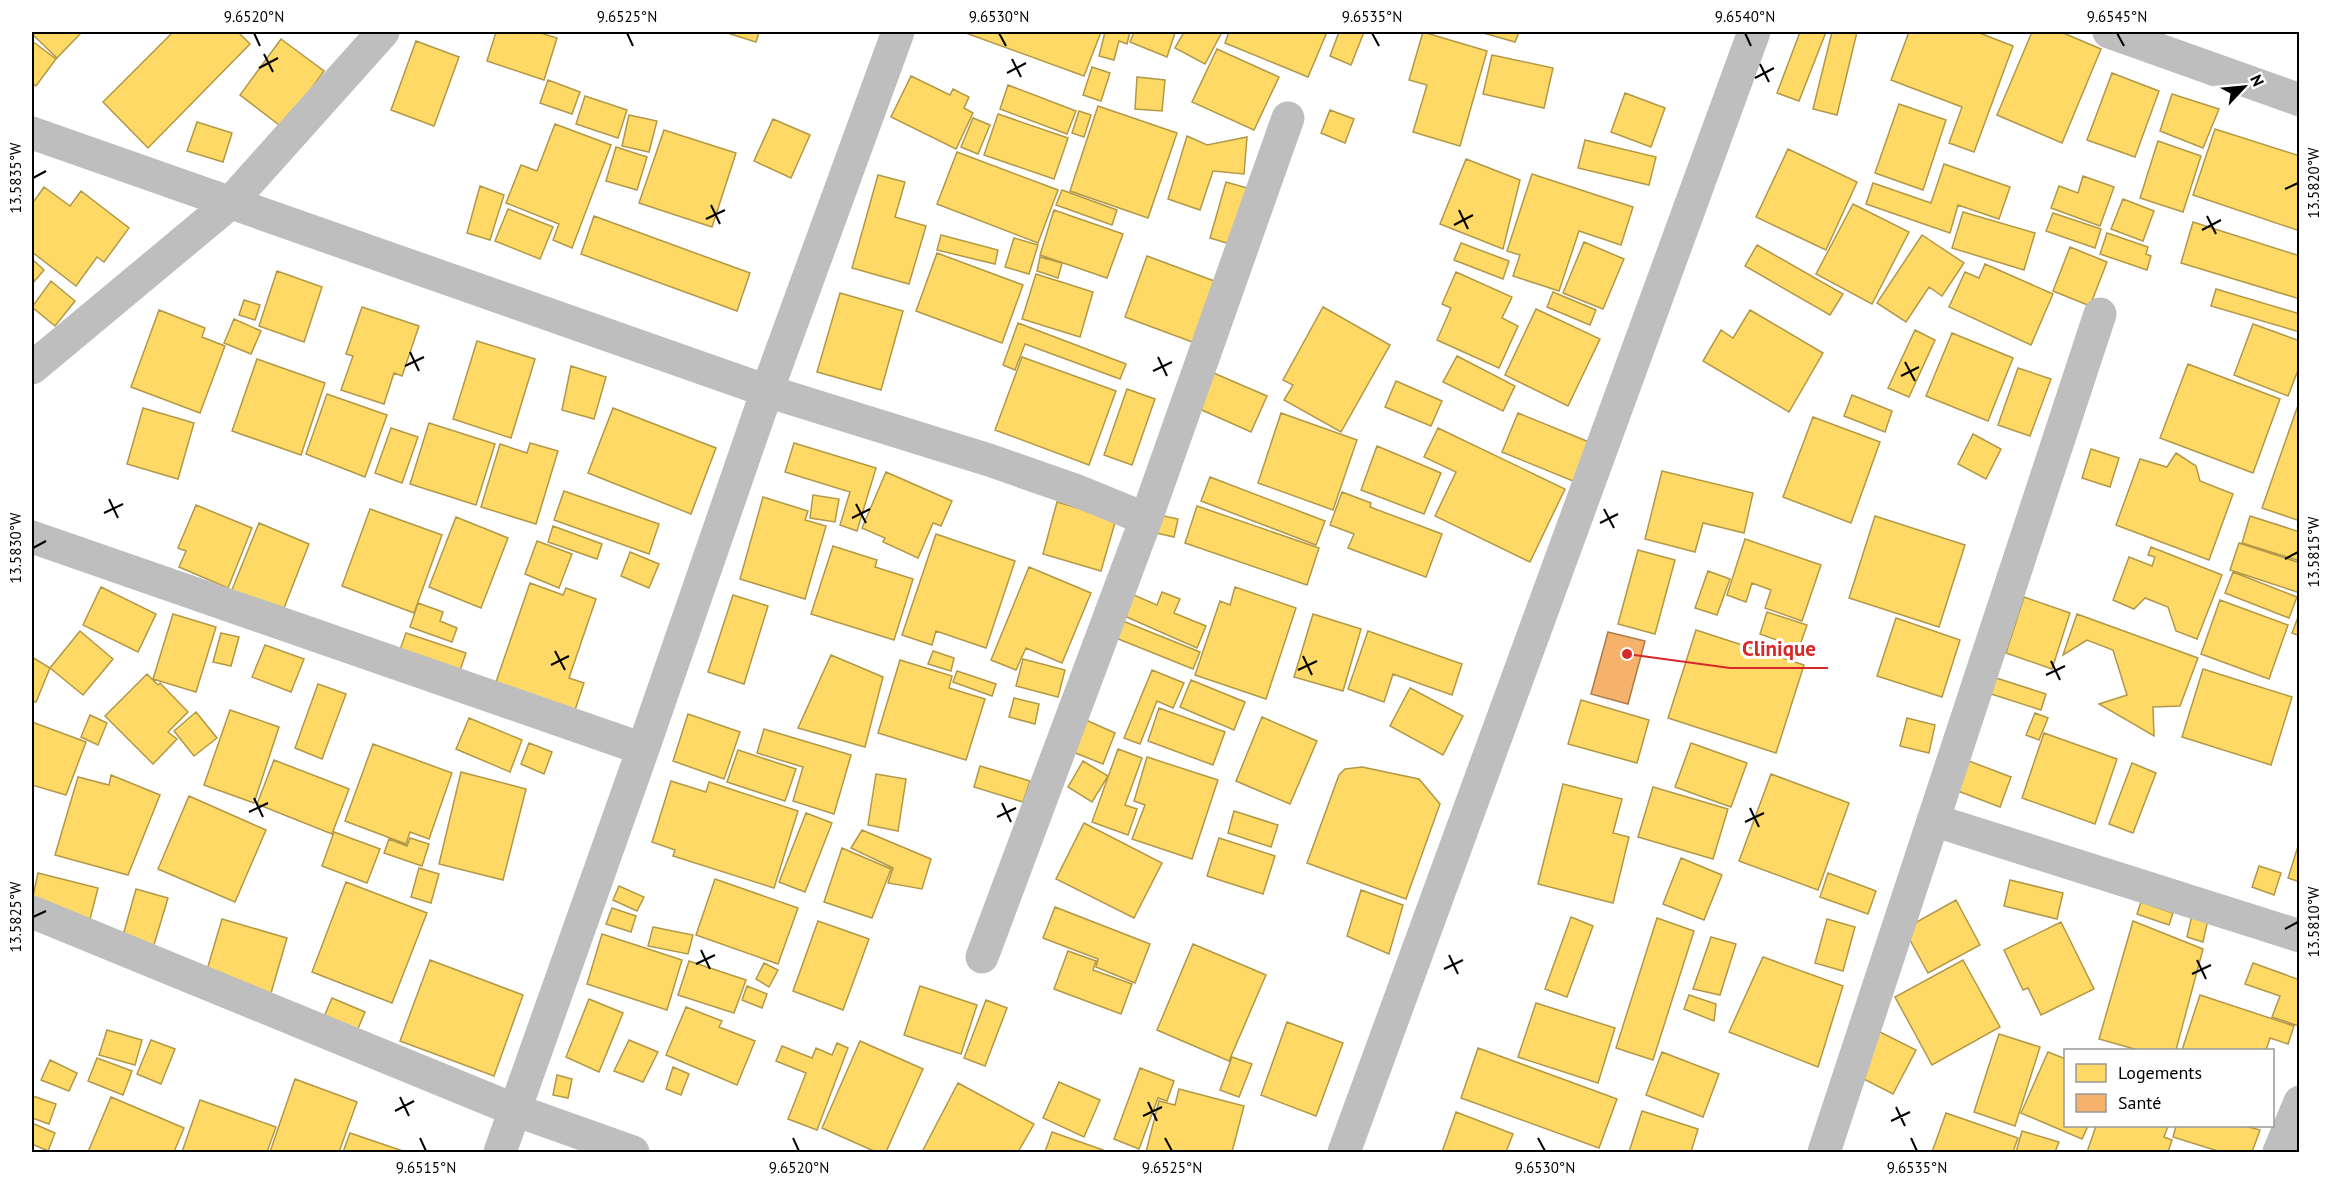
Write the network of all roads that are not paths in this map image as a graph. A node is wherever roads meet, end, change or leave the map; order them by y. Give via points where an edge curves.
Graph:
1 (383, 32) edge
2 (898, 32) edge
3 (1754, 32) edge
4 (2109, 32) edge
5 (2300, 100) edge
6 (1288, 118) dead end
7 (32, 134) edge
8 (229, 204) junction
9 (2100, 314) dead end
10 (32, 368) edge
11 (767, 392) junction
12 (1146, 519) junction
13 (32, 537) edge
14 (644, 749) junction
15 (1933, 820) junction
16 (32, 912) edge
17 (2300, 936) edge
18 (982, 957) dead end
19 (2300, 1102) edge
20 (515, 1110) junction
21 (500, 1152) edge
22 (633, 1152) edge
23 (1344, 1152) edge
24 (1824, 1152) edge
25 (2279, 1152) edge

1 - 8 street
2 - 11 street
3 - 23 street
4 - 5 street
6 - 12 street
7 - 8 street
8 - 10 street
8 - 11 street
9 - 15 street
11 - 12 street via 999,464
11 - 14 street
12 - 18 street
13 - 14 street
14 - 20 street
15 - 17 street
15 - 24 street
16 - 20 street
19 - 25 street
20 - 21 street
20 - 22 street

